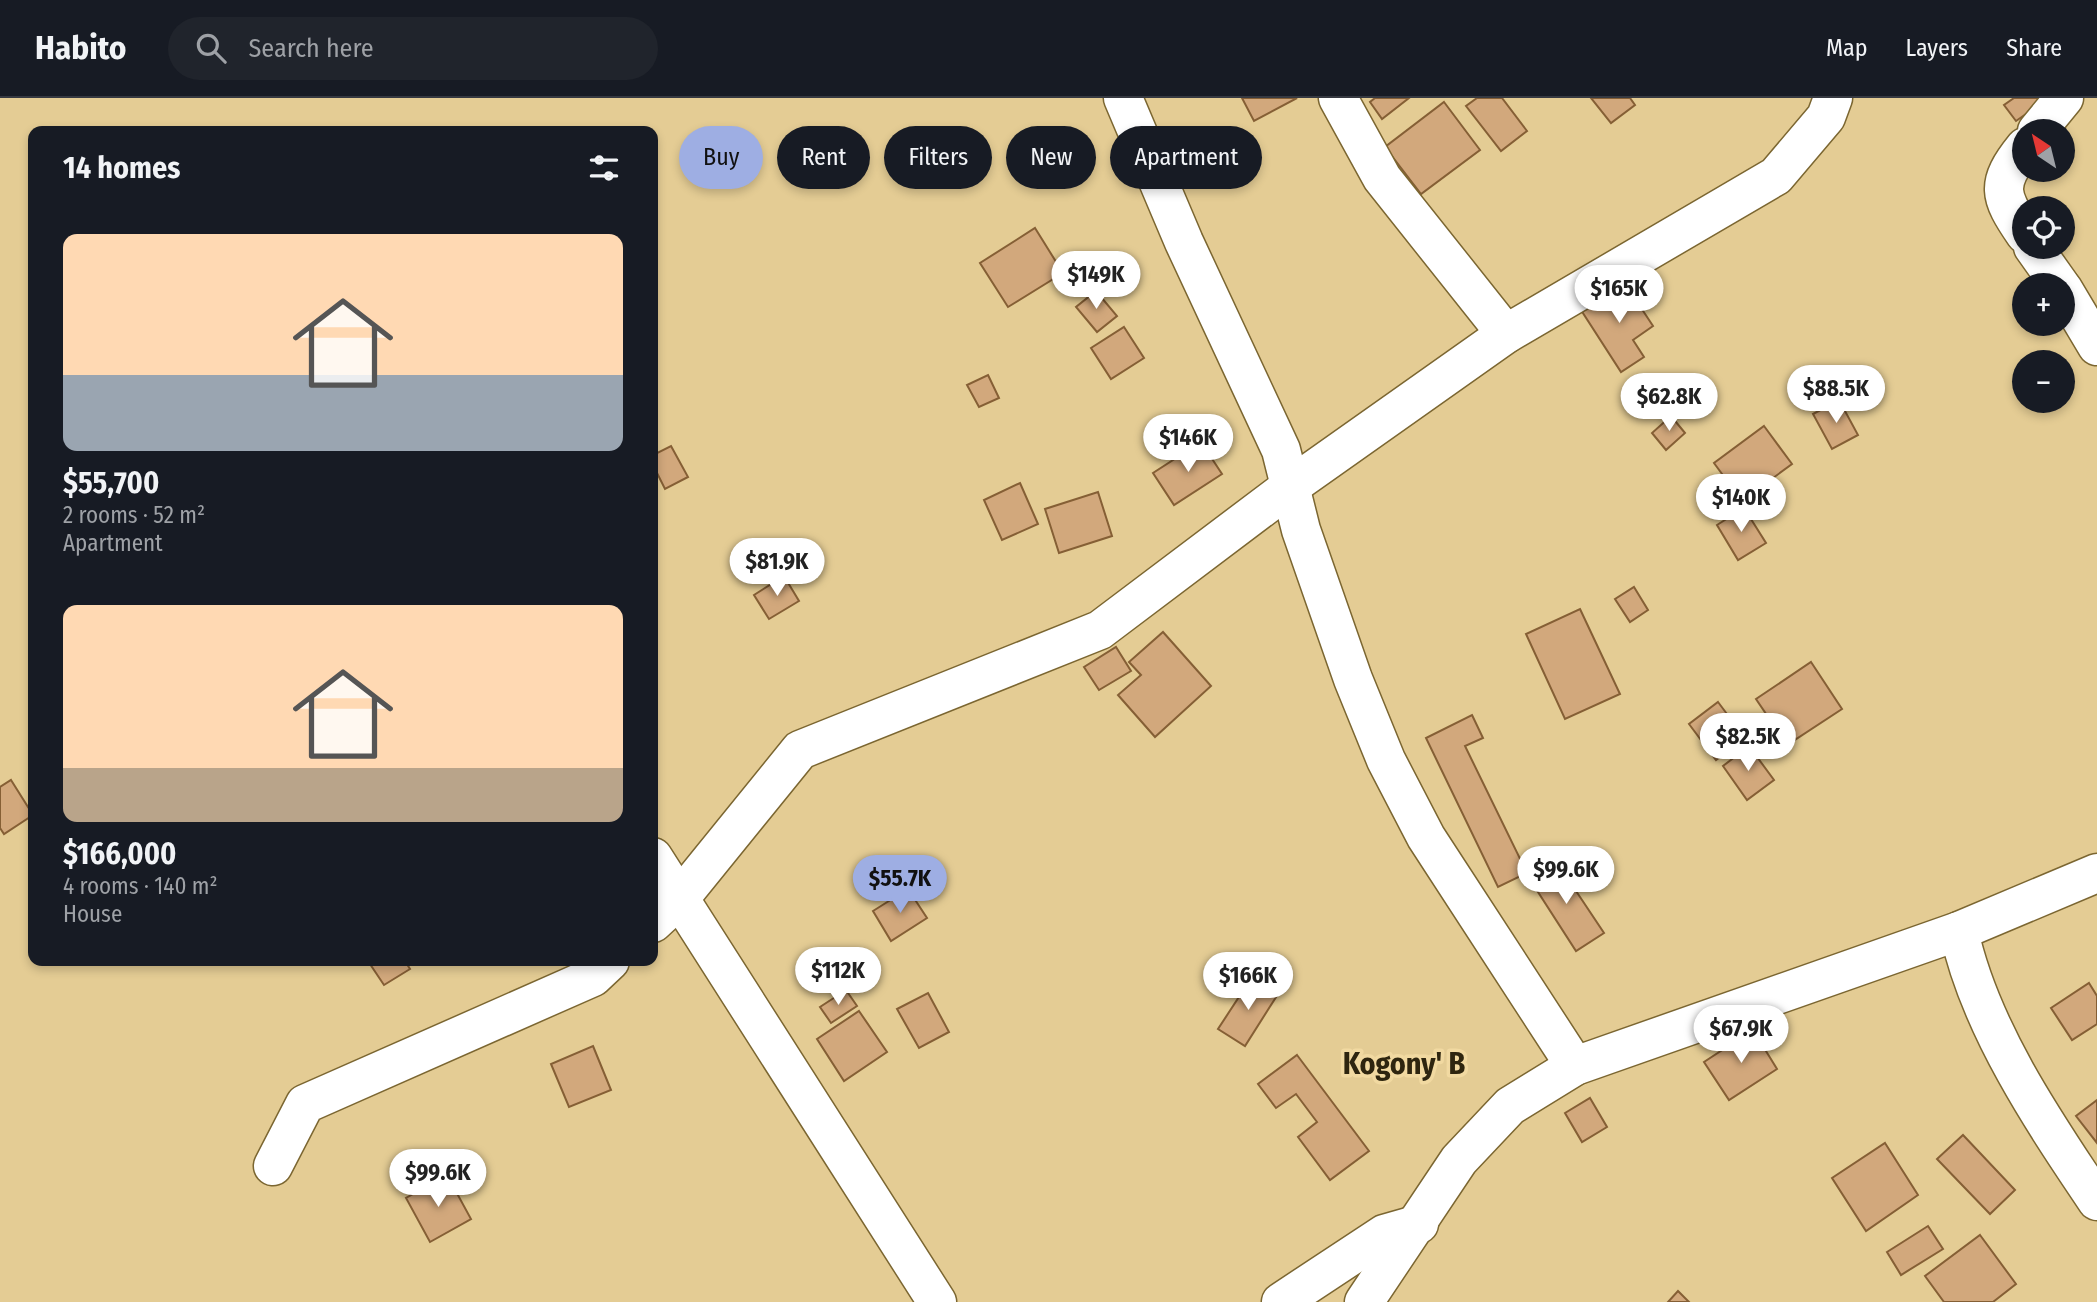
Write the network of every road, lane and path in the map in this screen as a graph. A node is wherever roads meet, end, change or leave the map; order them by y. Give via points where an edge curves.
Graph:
1 (1123, 98) edge
2 (1339, 98) edge
3 (1833, 98) edge
4 (2064, 98) edge
5 (2047, 119) edge
6 (2012, 165) edge
7 (2012, 212) edge
8 (2075, 309) edge
9 (1506, 334) junction
10 (2097, 346) edge
11 (1291, 486) junction
12 (2097, 873) edge
13 (658, 877) edge
14 (666, 910) edge
15 (1959, 931) junction
16 (605, 966) edge
17 (1575, 1066) junction
18 (273, 1166) dead end
19 (2097, 1201) edge
20 (1419, 1224) junction
21 (937, 1302) edge
22 (1280, 1302) edge
23 (1364, 1302) edge

1 - 11 street via 1184,242 1266,413
2 - 9 street via 1382,178
3 - 9 street via 1826,117 1776,176
4 - 5 street
6 - 7 street via 2003,185
8 - 10 street
9 - 11 street
11 - 14 street via 1100,629 800,750
11 - 17 street via 1305,543 1386,760 1426,837
12 - 15 street
13 - 14 street
14 - 21 street
15 - 17 street
15 - 19 street via 1984,1010 2052,1135
16 - 18 street via 593,977 305,1104
17 - 20 street via 1510,1106 1459,1160
20 - 22 street via 1384,1234
20 - 23 street

